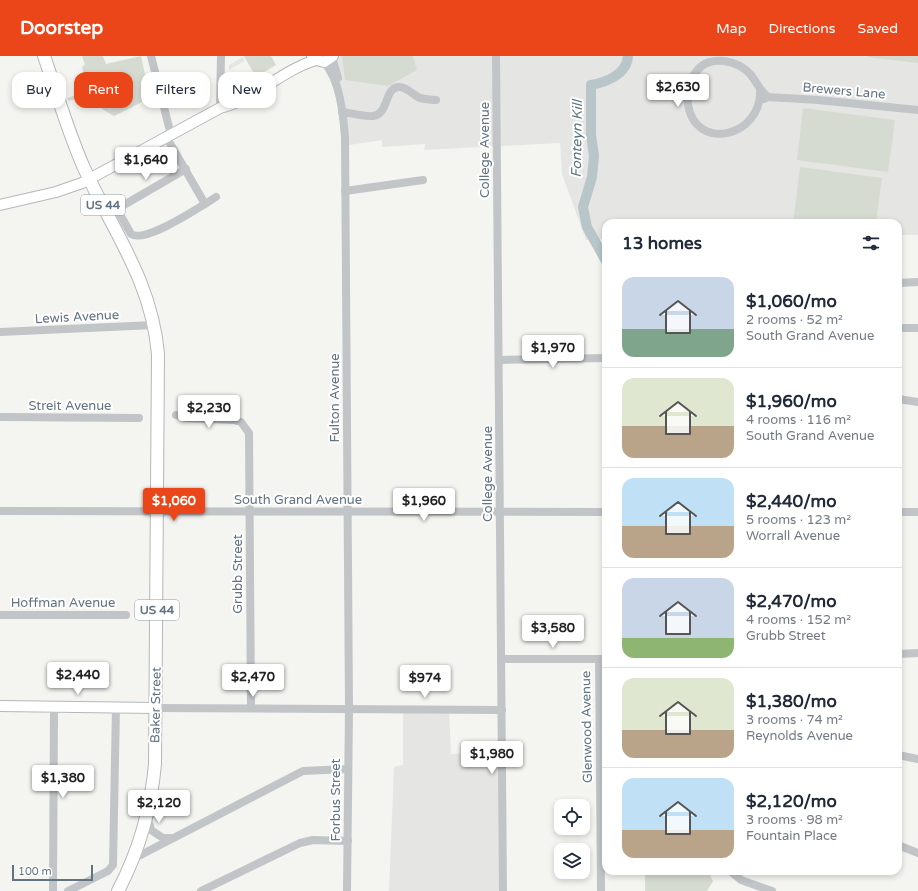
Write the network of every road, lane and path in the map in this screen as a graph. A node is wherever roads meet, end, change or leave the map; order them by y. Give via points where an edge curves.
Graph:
1 (44, 56) edge
2 (151, 56) edge
3 (221, 56) edge
4 (305, 56) edge
5 (496, 56) edge
6 (324, 58) edge
7 (221, 72) edge
8 (276, 73) edge
9 (276, 79) edge
10 (760, 90) junction
11 (768, 97) junction
12 (436, 100) dead end
13 (759, 104) junction
14 (220, 108) edge
15 (918, 110) edge
16 (342, 112) junction
17 (169, 136) junction
18 (186, 169) junction
19 (90, 180) junction
20 (422, 180) dead end
21 (345, 191) junction
22 (216, 197) dead end
23 (205, 204) junction
24 (0, 205) edge
25 (918, 282) edge
26 (902, 283) edge
27 (154, 325) junction
28 (902, 328) edge
29 (918, 328) edge
30 (0, 332) edge
31 (602, 358) edge
32 (499, 360) junction
33 (902, 400) edge
34 (918, 402) edge
35 (176, 415) dead end
36 (0, 417) edge
37 (139, 418) dead end
38 (0, 511) edge
39 (158, 512) junction
40 (249, 512) junction
41 (348, 512) junction
42 (500, 512) junction
43 (602, 512) edge
44 (902, 512) edge
45 (918, 512) edge
46 (0, 615) edge
47 (126, 615) dead end
48 (918, 653) edge
49 (902, 654) edge
50 (501, 659) junction
51 (602, 659) edge
52 (0, 706) edge
53 (54, 706) junction
54 (116, 707) junction
55 (156, 708) junction
56 (250, 708) junction
57 (349, 709) junction
58 (502, 710) junction
59 (902, 756) edge
60 (918, 759) edge
61 (348, 769) junction
62 (148, 812) junction
63 (170, 838) junction
64 (348, 841) junction
65 (902, 847) edge
66 (918, 853) edge
67 (133, 859) junction
68 (735, 875) edge
69 (53, 891) edge
70 (68, 891) edge
71 (118, 891) edge
72 (201, 891) edge
73 (348, 891) edge
74 (503, 891) edge
75 (601, 891) edge
76 (772, 891) edge

1 - 19 highway, US 44 via 76,150
2 - 17 street
3 - 7 street
4 - 8 main road
5 - 32 street, College Avenue
6 - 9 main road via 302,64
6 - 16 street, Fulton Avenue via 337,88
10 - 11 street
10 - 13 street
10 - 13 street via 745,69 718,60 706,63 698,69 690,82 687,97 690,113 697,124 702,129 717,134 743,127 755,114
11 - 13 street
11 - 15 street, Brewers Lane
12 - 16 street via 420,98 404,87 396,87 391,91 378,115
14 - 17 main road
16 - 21 street, Fulton Avenue via 345,137
17 - 18 street
17 - 19 main road
18 - 23 street
18 - 23 street via 117,209 134,236 151,233
19 - 24 main road via 61,191
19 - 27 highway, US 44 via 136,269 147,296
20 - 21 street
21 - 41 street, Fulton Avenue
22 - 23 street
25 - 26 street
27 - 30 street, Lewis Avenue
27 - 39 highway, US 44 via 159,373
28 - 29 street
31 - 32 street
32 - 42 street, College Avenue
33 - 34 street
35 - 40 street, Grubb Street via 186,418 234,420 246,427 250,439
36 - 37 street, Streit Avenue
38 - 39 street, South Grand Avenue
39 - 40 street, South Grand Avenue
39 - 55 highway, Baker Street / US 44
40 - 41 street, South Grand Avenue
40 - 56 street, Grubb Street
41 - 42 street, South Grand Avenue
41 - 57 street, Fulton Avenue
42 - 43 street, South Grand Avenue
42 - 50 street, College Avenue
44 - 45 street
46 - 47 street, Hoffman Avenue
48 - 49 street
50 - 51 street
50 - 58 street, College Avenue
51 - 75 street, Glenwood Avenue
52 - 53 main road
53 - 54 main road
53 - 69 street
54 - 55 main road
54 - 70 street via 113,866
55 - 56 street
55 - 62 highway, Baker Street / US 44 via 155,764
56 - 57 street
57 - 58 street
57 - 61 street, Forbus Street
58 - 74 street, College Avenue
59 - 60 street
61 - 63 street via 304,772
61 - 64 street, Forbus Street
62 - 63 street via 151,830 163,838
62 - 67 highway, Baker Street / US 44
63 - 67 street
64 - 72 street via 313,840 300,843
64 - 73 street, Forbus Street
65 - 66 street
67 - 71 highway, Baker Street / US 44
68 - 76 street via 741,880

